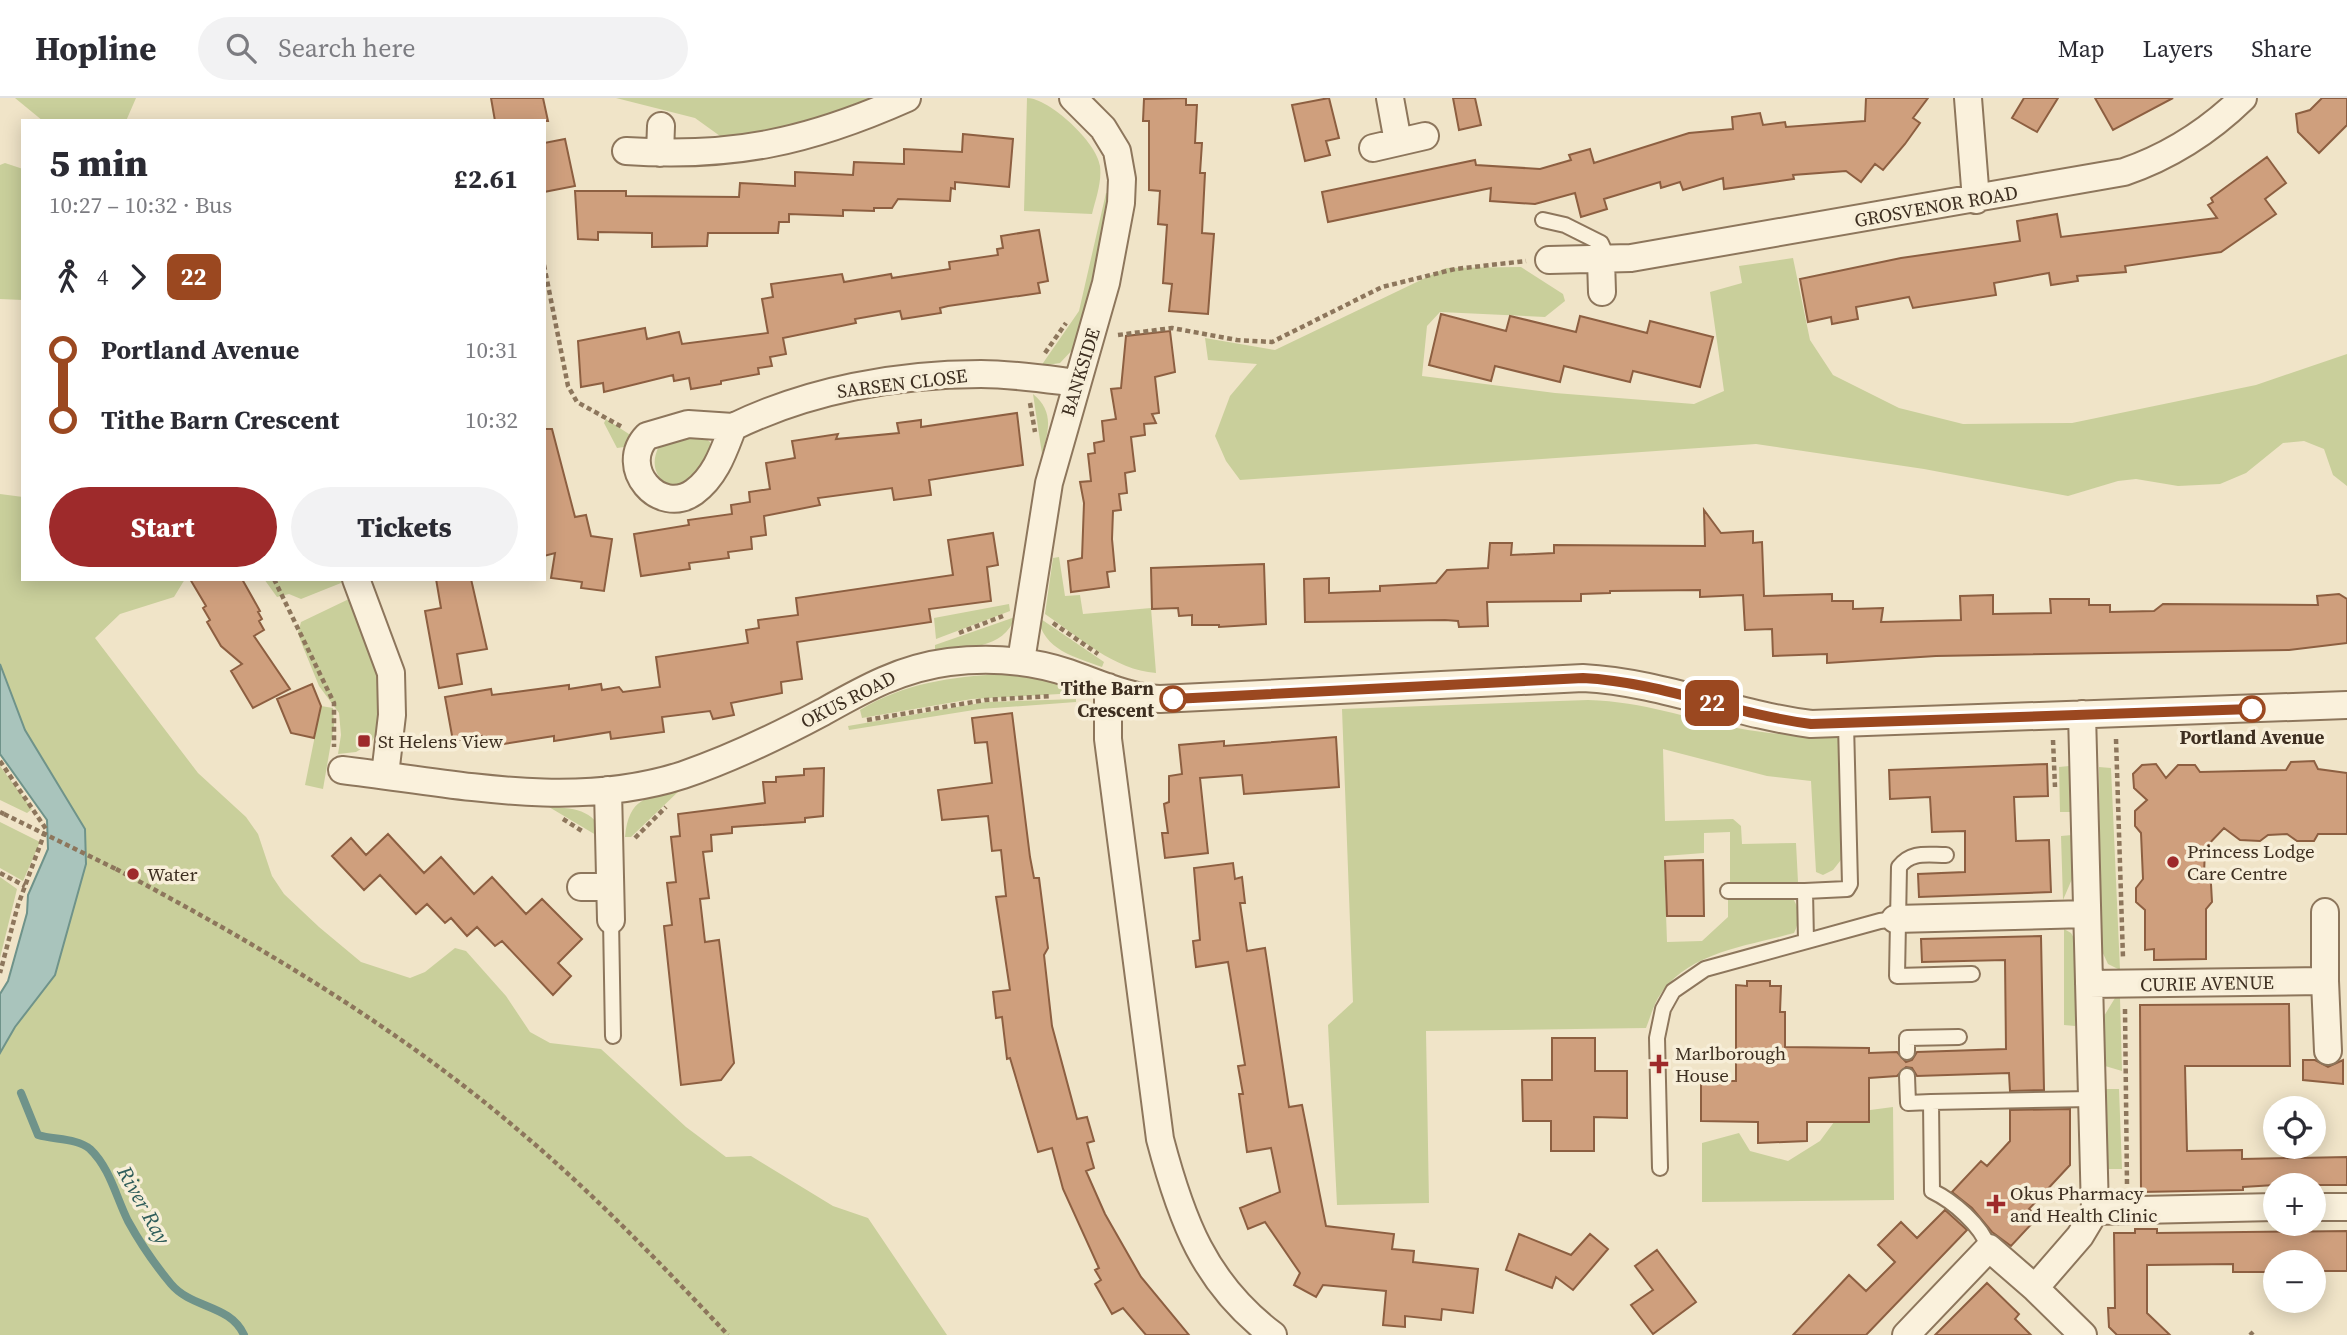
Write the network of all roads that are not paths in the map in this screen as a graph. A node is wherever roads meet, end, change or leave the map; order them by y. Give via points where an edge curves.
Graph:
1 (907, 98) edge
2 (1073, 98) edge
3 (1390, 98) edge
4 (1968, 98) edge
5 (2243, 98) edge
6 (661, 126) dead end
7 (1425, 136) dead end
8 (626, 150) dead end
9 (660, 153) junction
10 (1976, 200) junction
11 (1543, 220) dead end
12 (1549, 260) road end
13 (1604, 260) junction
14 (1602, 292) dead end
15 (1077, 383) junction
16 (733, 427) junction
17 (357, 581) edge
18 (1021, 661) junction
19 (1108, 687) junction
20 (2347, 705) edge
21 (2082, 714) junction
22 (1846, 724) junction
23 (342, 769) road end
24 (385, 775) junction
25 (608, 790) junction
26 (1946, 855) dead end
27 (581, 887) dead end
28 (610, 887) junction
29 (1728, 891) dead end
30 (1805, 891) junction
31 (2325, 912) dead end
32 (2087, 914) junction
33 (1895, 919) junction
34 (611, 920) joint
35 (1806, 941) junction
36 (1972, 974) dead end
37 (2325, 981) junction
38 (2089, 984) junction
39 (613, 1035) dead end
40 (1959, 1037) dead end
41 (2328, 1051) dead end
42 (1907, 1052) dead end
43 (1907, 1076) dead end
44 (2092, 1099) junction
45 (1931, 1102) junction
46 (1660, 1168) dead end
47 (2347, 1206) edge
48 (2263, 1207) edge
49 (2326, 1207) edge
50 (2095, 1211) junction
51 (1989, 1248) junction
52 (2035, 1288) junction
53 (1273, 1335) edge
54 (1906, 1335) edge
55 (2083, 1335) edge

1 - 9 street via 783,143 744,150
2 - 15 street, BANKSIDE via 1103,128 1117,151 1122,178 1113,245
3 - 7 street via 1385,145
4 - 10 street
5 - 10 street, GROSVENOR ROAD via 2205,132 2151,163 2084,181
6 - 9 street
8 - 9 street
10 - 13 street, GROSVENOR ROAD
11 - 13 lane via 1601,243
12 - 13 street, GROSVENOR ROAD
13 - 14 street
15 - 16 street, SARSEN CLOSE via 969,374 858,386 780,405
15 - 18 street, BANKSIDE via 1049,483
16 - 16 street, SARSEN CLOSE via 688,424 643,439 637,462 641,480 652,492 678,498 695,491 721,458
17 - 24 street via 391,673 393,715
18 - 19 street, OKUS ROAD
18 - 25 street, OKUS ROAD via 951,662 914,668 772,738 682,775
19 - 22 street, OKUS ROAD via 1160,699 1604,679 1642,684 1776,719
19 - 53 street via 1108,739 1160,1139 1172,1187 1193,1242 1217,1280
20 - 21 street, OKUS ROAD
21 - 22 street, OKUS ROAD
21 - 32 street
22 - 30 lane via 1850,884 1847,889
23 - 24 street, OKUS ROAD
24 - 25 street, OKUS ROAD via 502,790
25 - 28 street
26 - 33 lane via 1905,859 1897,877
27 - 28 street
28 - 34 street
29 - 30 lane
30 - 35 lane
31 - 37 street
32 - 33 street
32 - 38 street
33 - 35 lane
33 - 36 lane via 1897,976
34 - 39 lane
35 - 46 lane via 1705,969 1681,983 1667,1000 1657,1038
37 - 38 street, CURIE AVENUE
37 - 41 street
38 - 44 street
40 - 42 lane via 1907,1038
43 - 45 lane via 1908,1103
44 - 45 lane
44 - 50 street
45 - 51 lane via 1932,1191 1966,1217 1986,1237
47 - 49 street
48 - 50 street
50 - 52 street via 2080,1236
51 - 52 street
51 - 54 street
52 - 55 street

